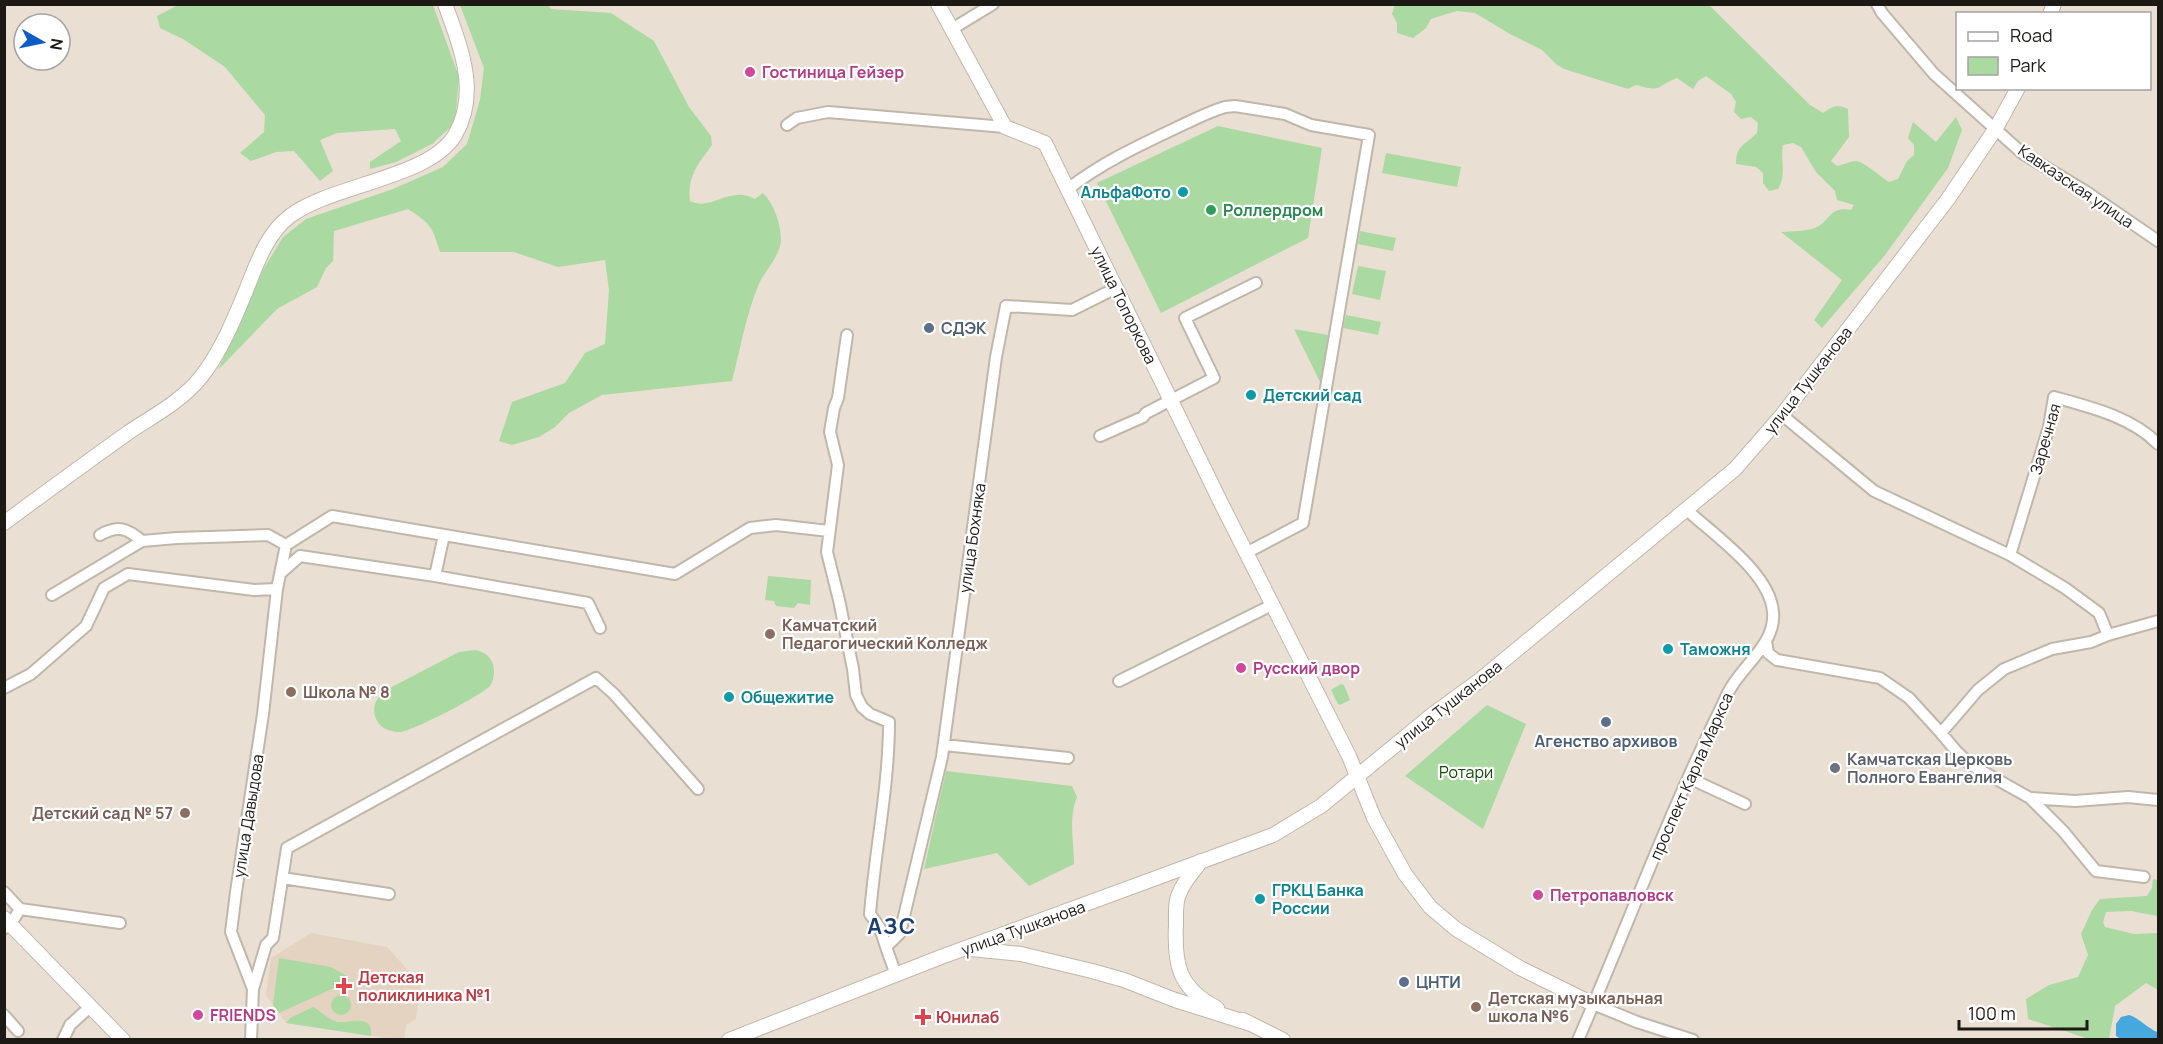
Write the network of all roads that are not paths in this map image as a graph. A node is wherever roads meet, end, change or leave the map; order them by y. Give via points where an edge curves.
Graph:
1 (445, 4) edge
2 (938, 4) edge
3 (993, 4) edge
4 (1877, 4) edge
5 (952, 29) junction
6 (2017, 90) edge
7 (787, 125) dead end
8 (1005, 127) junction
9 (1996, 128) junction
10 (1068, 189) junction
11 (2158, 241) edge
12 (1256, 283) dead end
13 (1116, 288) junction
14 (847, 335) dead end
15 (1171, 400) junction
16 (1782, 415) junction
17 (1100, 436) dead end
18 (2158, 444) edge
19 (1688, 510) junction
20 (4, 523) edge
21 (829, 531) junction
22 (100, 535) dead end
23 (444, 535) junction
24 (142, 542) junction
25 (286, 545) junction
26 (1246, 553) junction
27 (2010, 555) junction
28 (281, 573) junction
29 (435, 576) junction
30 (277, 588) junction
31 (52, 595) dead end
32 (1272, 605) junction
33 (2158, 621) edge
34 (600, 628) dead end
35 (2108, 634) junction
36 (1766, 641) junction
37 (1119, 681) dead end
38 (4, 688) edge
39 (1941, 733) junction
40 (944, 745) junction
41 (1068, 758) dead end
42 (1357, 777) junction
43 (1689, 778) junction
44 (698, 789) dead end
45 (2030, 798) junction
46 (2158, 800) edge
47 (1745, 804) dead end
48 (1201, 861) junction
49 (2144, 877) dead end
50 (282, 878) junction
51 (4, 892) edge
52 (389, 894) dead end
53 (20, 909) junction
54 (7, 923) edge
55 (120, 923) dead end
56 (886, 947) junction
57 (969, 948) junction
58 (896, 975) junction
59 (254, 989) junction
60 (1593, 1004) junction
61 (91, 1006) junction
62 (4, 1015) edge
63 (1251, 1024) junction
64 (18, 1031) dead end
65 (63, 1040) edge
66 (123, 1040) edge
67 (251, 1040) edge
68 (729, 1040) edge
69 (1283, 1040) edge
70 (1578, 1040) edge
71 (1693, 1040) edge

1 - 20 main road via 460,46 467,83 462,116 450,141 424,161 290,216 267,243 220,346 197,382
2 - 5 main road
3 - 5 street
4 - 9 street, Кавказская улица via 1934,74
5 - 8 main road
6 - 9 main road, улица Тушканова
7 - 8 street via 797,118 828,112
8 - 10 main road, улица Топоркова via 1045,143
9 - 11 street, Кавказская улица via 2022,153
9 - 16 main road, улица Тушканова via 1948,199
10 - 13 main road, улица Топоркова
10 - 26 street via 1105,164 1225,107 1285,114 1311,124 1369,135 1303,523
12 - 15 street via 1185,318 1214,378
13 - 15 main road, улица Топоркова
13 - 40 street, улица Бохняка via 1072,310 1006,306
14 - 21 street via 830,432 838,465
15 - 17 street
15 - 26 main road, улица Топоркова
16 - 19 main road, улица Тушканова via 1735,469
16 - 27 street via 1874,491
18 - 27 street, Заречная via 2148,434 2098,409 2054,397 2049,427
19 - 36 street, проспект Карла Маркса via 1750,567 1765,587 1773,616
19 - 42 main road, улица Тушканова
21 - 23 street via 776,525 750,528 675,574
21 - 56 street via 827,552 856,695 870,714 889,722 870,914
22 - 24 street via 112,528 131,531
23 - 25 street via 332,516
23 - 29 street
24 - 25 street via 268,535
24 - 31 street
25 - 28 street, улица Давыдова
26 - 32 main road, улица Топоркова
27 - 35 street via 2099,613
28 - 29 street via 300,556
28 - 30 street, улица Давыдова
29 - 34 street via 588,603
30 - 38 street via 254,590 128,574 104,588 86,626 48,661
30 - 59 street, улица Давыдова via 231,932
32 - 37 street
32 - 42 main road, улица Топоркова
33 - 35 street
35 - 39 street via 2091,642 2052,649 2004,669 1978,690
36 - 39 street via 1768,654 1778,660 1880,678 1909,698
36 - 43 street, проспект Карла Маркса via 1732,685
39 - 45 street via 1971,765
40 - 41 street
40 - 56 street, улица Бохняка via 900,933
42 - 48 main road, улица Тушканова via 1314,811 1283,829
42 - 60 main road, улица Топоркова via 1392,853 1436,912 1495,954
43 - 47 street
43 - 60 street, проспект Карла Маркса
44 - 50 street via 596,678 287,848
45 - 46 street
45 - 49 street via 2096,872
48 - 57 main road, улица Тушканова
48 - 63 main road via 1179,892 1175,940 1178,970 1204,1000
50 - 52 street
50 - 59 street via 273,938 266,945
51 - 53 street
53 - 54 street
53 - 55 street
54 - 61 main road
56 - 58 street
57 - 58 main road, улица Тушканова
57 - 63 main road via 1021,954 1098,972
58 - 68 main road, улица Тушканова
59 - 67 street, улица Давыдова
60 - 70 street, проспект Карла Маркса
60 - 71 street
61 - 65 street via 70,1025
61 - 66 main road
62 - 64 street
63 - 69 main road

